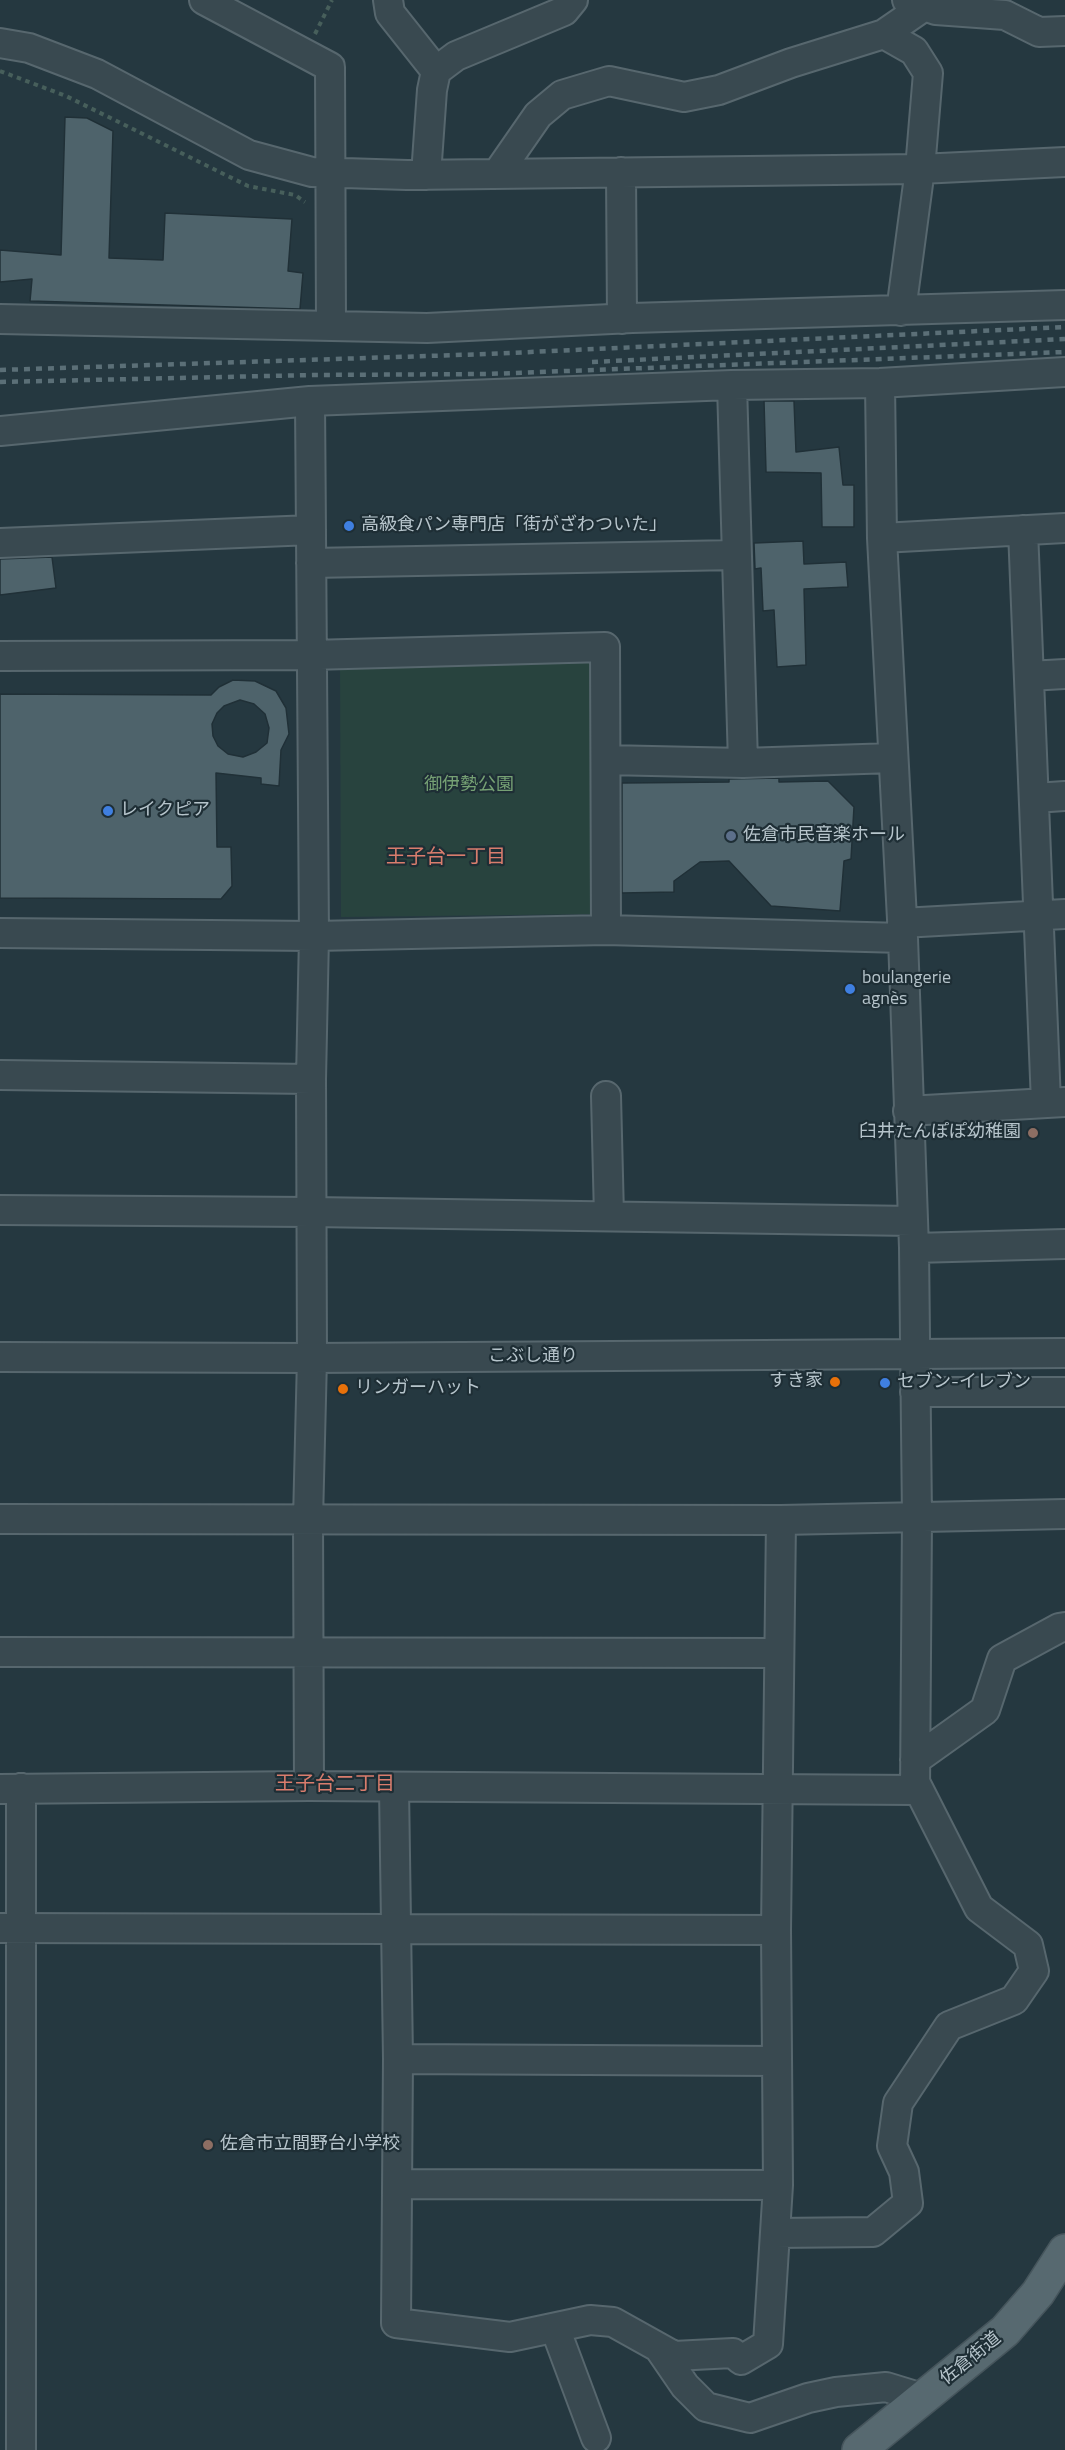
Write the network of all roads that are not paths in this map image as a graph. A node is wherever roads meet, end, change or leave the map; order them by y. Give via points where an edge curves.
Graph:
1 (204, 0) edge
2 (388, 0) edge
3 (573, 0) edge
4 (915, 3) edge
5 (1065, 31) edge
6 (884, 34) junction
7 (0, 43) edge
8 (436, 71) junction
9 (1065, 162) edge
10 (920, 169) junction
11 (621, 172) junction
12 (331, 173) junction
13 (497, 174) junction
14 (426, 175) junction
15 (1065, 305) edge
16 (900, 311) junction
17 (0, 319) edge
18 (622, 319) junction
19 (332, 325) junction
20 (1065, 372) edge
21 (880, 383) junction
22 (732, 385) junction
23 (310, 401) junction
24 (0, 430) edge
25 (1065, 528) edge
26 (311, 530) junction
27 (1023, 530) junction
28 (882, 537) junction
29 (0, 543) edge
30 (736, 555) junction
31 (311, 563) junction
32 (311, 655) junction
33 (0, 656) edge
34 (1065, 674) edge
35 (1029, 676) junction
36 (893, 758) junction
37 (606, 760) junction
38 (743, 763) junction
39 (1065, 796) edge
40 (1035, 798) junction
41 (1052, 915) edge
42 (606, 930) junction
43 (903, 931) junction
44 (0, 933) edge
45 (314, 936) junction
46 (0, 1075) edge
47 (311, 1079) junction
48 (606, 1096) dead end
49 (1056, 1103) edge
50 (908, 1111) junction
51 (0, 1210) edge
52 (312, 1212) junction
53 (609, 1216) junction
54 (913, 1234) junction
55 (1065, 1244) edge
56 (1065, 1353) edge
57 (915, 1355) junction
58 (0, 1357) edge
59 (312, 1358) junction
60 (915, 1392) junction
61 (1065, 1392) edge
62 (1065, 1514) edge
63 (916, 1518) junction
64 (0, 1519) edge
65 (308, 1520) junction
66 (781, 1520) junction
67 (1065, 1627) edge
68 (0, 1652) edge
69 (779, 1653) junction
70 (309, 1654) junction
71 (915, 1771) junction
72 (309, 1785) junction
73 (394, 1788) junction
74 (777, 1788) junction
75 (10, 1789) edge
76 (11, 1928) edge
77 (398, 1930) junction
78 (776, 1930) junction
79 (11, 2050) edge
80 (398, 2059) junction
81 (777, 2061) junction
82 (11, 2183) edge
83 (398, 2184) junction
84 (778, 2185) junction
85 (775, 2233) junction
86 (1062, 2264) edge
87 (11, 2316) edge
88 (555, 2328) junction
89 (659, 2348) junction
90 (922, 2398) junction
91 (596, 2438) dead end
92 (21, 2450) edge
93 (859, 2450) edge

1 - 12 street via 330,67
2 - 8 street via 390,13
3 - 8 street via 564,11 456,57
4 - 5 street via 936,10 1005,15 1039,32
4 - 6 street
6 - 10 street via 914,51 928,73
6 - 13 street via 719,90 684,97 609,81 562,95 538,115
7 - 12 street via 29,48 97,74 249,155 312,172
8 - 14 street
9 - 10 street
10 - 11 street
10 - 16 street
11 - 13 street
11 - 18 street
12 - 14 street
12 - 19 street
13 - 14 street
15 - 16 street
16 - 18 street
17 - 19 street
18 - 19 street via 427,328
20 - 21 street
21 - 22 street
21 - 28 street
22 - 23 street
22 - 30 street
23 - 24 street
23 - 26 street
25 - 27 street
26 - 29 street
26 - 31 street
27 - 28 street
27 - 35 street
28 - 36 street
30 - 31 street
30 - 38 street
31 - 32 street
32 - 33 street
32 - 37 street via 605,647
32 - 45 street
34 - 35 street
35 - 40 street
36 - 38 street
36 - 43 street
37 - 38 street
37 - 42 street
39 - 40 street
40 - 41 street
41 - 43 street
41 - 49 street
42 - 43 street
42 - 45 street
43 - 50 street
44 - 45 street
45 - 47 street
46 - 47 street
47 - 52 street
48 - 53 street
49 - 50 street
50 - 54 street
51 - 52 street
52 - 53 street
52 - 59 street
53 - 54 street
54 - 55 street
54 - 57 street
56 - 57 street, こぶし通り
57 - 59 street, こぶし通り
57 - 60 street
58 - 59 street, こぶし通り
59 - 65 street
60 - 61 street
60 - 63 street
62 - 63 street
63 - 66 street
63 - 71 street
64 - 65 street
65 - 66 street
65 - 70 street
66 - 69 street
67 - 71 street via 1002,1659 985,1710
68 - 70 street
69 - 70 street
69 - 74 street
70 - 72 street
71 - 74 street via 915,1790
71 - 85 street via 979,1908 1028,1945 1034,1971 1014,2000 949,2026 898,2103 892,2146 904,2172 908,2203 873,2232
72 - 73 street
72 - 75 street
73 - 74 street
73 - 77 street
74 - 78 street
75 - 76 street
76 - 77 street
76 - 79 street
77 - 78 street
77 - 80 street
78 - 81 street
79 - 82 street
80 - 81 street
80 - 83 street
81 - 84 street
82 - 87 street
83 - 84 street
83 - 88 street via 396,2323 510,2337
84 - 85 street
85 - 89 street via 768,2344 741,2360 733,2353 674,2356
86 - 90 main road, 佐倉街道 via 1005,2331
87 - 92 street
88 - 89 street via 590,2320 613,2322
88 - 91 street
89 - 90 street via 685,2386 706,2407 750,2418 836,2392 886,2387
90 - 93 main road, 佐倉街道

